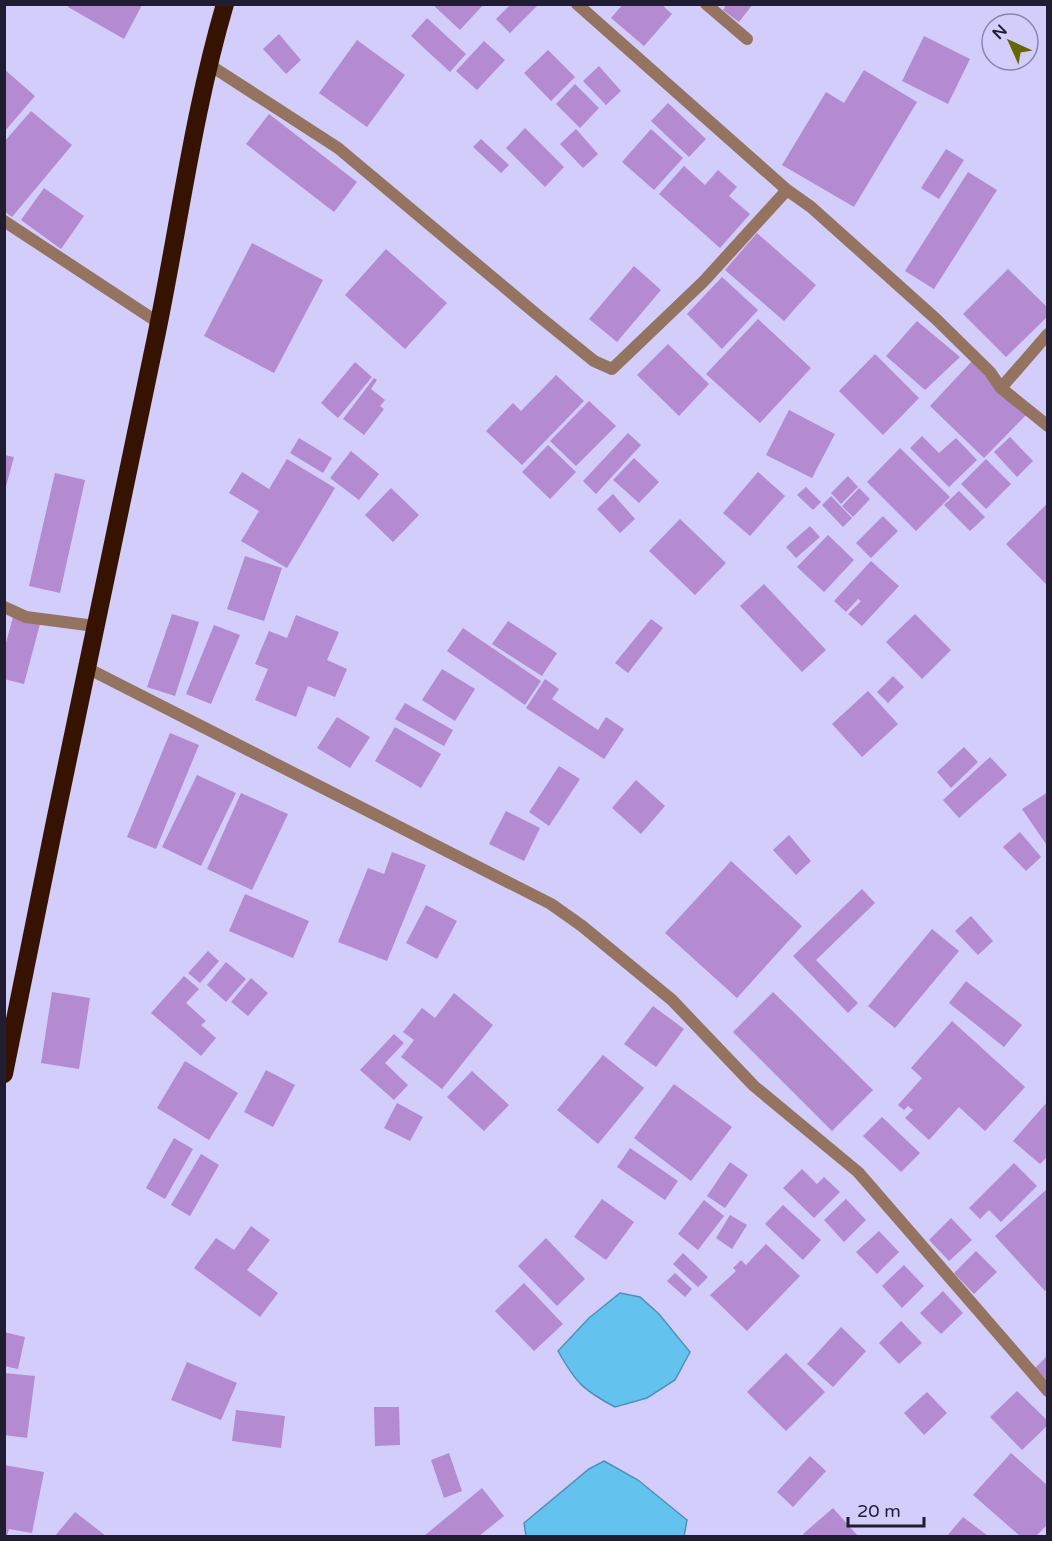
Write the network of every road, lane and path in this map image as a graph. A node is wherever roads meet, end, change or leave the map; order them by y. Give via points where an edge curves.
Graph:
1 (225, 4) edge
2 (577, 4) edge
3 (706, 4) edge
4 (747, 39) dead end
5 (208, 64) junction
6 (787, 190) junction
7 (4, 221) edge
8 (159, 323) junction
9 (1047, 334) edge
10 (1001, 388) junction
11 (1047, 426) edge
12 (4, 607) edge
13 (95, 626) junction
14 (85, 667) junction
15 (4, 1074) edge
16 (1047, 1391) edge

1 - 5 highway
2 - 6 street
3 - 4 street
5 - 6 street via 338,148 594,361 612,369 704,281
5 - 8 highway
6 - 10 street via 812,207 936,319
7 - 8 street
8 - 13 highway
9 - 10 street
10 - 11 street
12 - 13 street via 26,617
13 - 14 highway
14 - 15 highway
14 - 16 street via 551,904 582,926 672,1000 754,1086 858,1172

